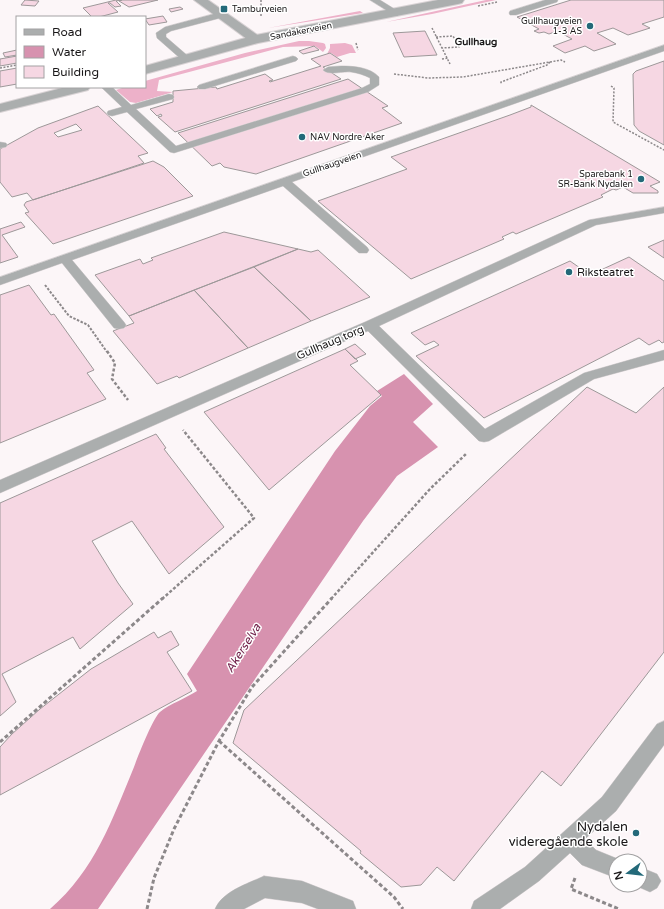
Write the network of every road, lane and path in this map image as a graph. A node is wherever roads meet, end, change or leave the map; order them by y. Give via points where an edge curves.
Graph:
1 (200, 0) edge
2 (261, 0) edge
3 (374, 0) edge
4 (458, 0) edge
5 (554, 0) edge
6 (397, 13) junction
7 (513, 13) dead end
8 (221, 15) junction
9 (260, 21) dead end
10 (432, 28) dead end
11 (436, 37) junction
12 (256, 39) junction
13 (356, 43) dead end
14 (442, 48) junction
15 (664, 48) edge
16 (359, 53) dead end
17 (185, 58) junction
18 (448, 58) junction
19 (442, 59) dead end
20 (294, 60) dead end
21 (450, 64) dead end
22 (16, 65) edge
23 (0, 68) edge
24 (146, 70) edge
25 (328, 70) dead end
26 (388, 73) dead end
27 (608, 84) dead end
28 (502, 86) dead end
29 (202, 87) dead end
30 (79, 88) edge
31 (107, 88) edge
32 (169, 96) dead end
33 (0, 108) edge
34 (128, 108) junction
35 (112, 113) dead end
36 (664, 150) edge
37 (284, 181) junction
38 (664, 210) edge
39 (363, 250) dead end
40 (64, 258) junction
41 (0, 281) edge
42 (44, 283) dead end
43 (119, 325) dead end
44 (370, 325) junction
45 (664, 355) edge
46 (128, 400) dead end
47 (168, 412) junction
48 (484, 437) junction
49 (0, 487) edge
50 (664, 730) edge
51 (220, 741) junction
52 (0, 742) edge
53 (571, 839) junction
54 (608, 865) edge
55 (576, 891) dead end
56 (147, 909) edge
57 (226, 909) edge
58 (345, 909) edge
59 (403, 909) edge
60 (482, 909) edge
61 (619, 909) edge

1 - 8 street
2 - 9 path
3 - 6 lane
4 - 6 street, Sandakerveien
5 - 7 lane
6 - 12 street, Sandakerveien
8 - 12 street
8 - 17 lane via 161,33 162,38
10 - 11 path
11 - 14 path
11 - 14 path via 453,36 459,46
12 - 17 street, Sandakerveien
13 - 16 path
14 - 18 path
15 - 37 lane, Gullhaugveien
17 - 24 street, Sandakerveien
18 - 19 path
18 - 21 path
20 - 29 lane
22 - 23 path
25 - 34 lane via 344,68 362,71 374,77 374,85 174,150
26 - 28 path via 415,78 460,77 550,62 501,82
27 - 36 path via 614,88 613,122
30 - 33 street
31 - 34 lane
32 - 34 lane
34 - 35 lane
37 - 39 lane
37 - 40 lane, Gullhaugveien
38 - 44 lane, Gullhaug torg via 593,222
40 - 41 lane, Gullhaugveien
40 - 43 lane
42 - 46 path via 69,316 88,325 115,363 112,379
44 - 47 lane, Gullhaug torg
44 - 48 lane
45 - 48 lane via 589,376
47 - 49 lane, Gullhaug torg
47 - 52 path via 254,518
48 - 51 path via 430,489 252,687
50 - 53 lane via 609,804
51 - 56 path via 174,829 154,878
51 - 59 path via 394,897
53 - 54 lane via 589,858
53 - 60 lane via 532,874
55 - 61 path
57 - 58 lane via 242,897 264,887 302,892

